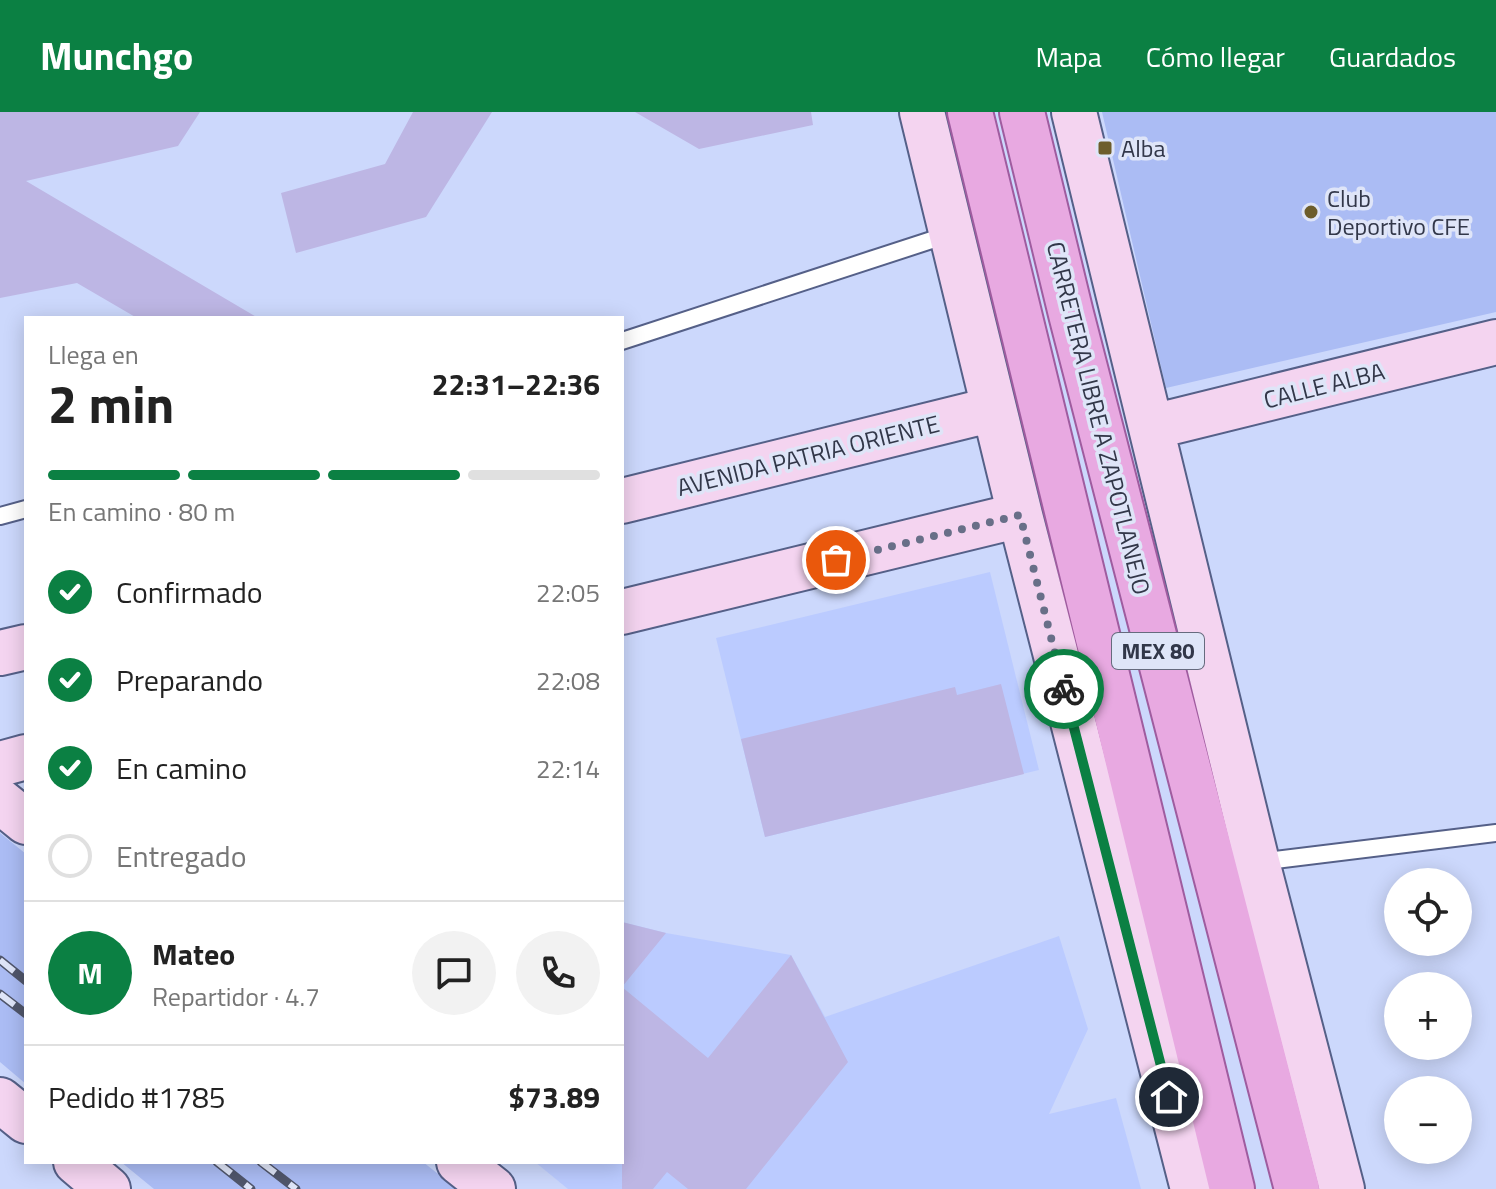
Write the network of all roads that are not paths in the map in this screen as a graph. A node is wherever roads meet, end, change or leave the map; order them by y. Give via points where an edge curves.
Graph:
1 (922, 112) edge
2 (970, 112) edge
3 (1022, 112) edge
4 (1074, 112) edge
5 (952, 234) junction
6 (624, 340) edge
7 (1496, 342) edge
8 (994, 409) junction
9 (1152, 427) junction
10 (624, 501) edge
11 (24, 510) edge
12 (1020, 515) junction
13 (0, 516) edge
14 (624, 612) edge
15 (24, 647) edge
16 (0, 653) edge
17 (24, 758) edge
18 (0, 764) edge
19 (0, 801) edge
20 (24, 820) edge
21 (1496, 833) edge
22 (1257, 862) junction
23 (0, 1100) edge
24 (24, 1119) edge
25 (78, 1164) edge
26 (462, 1164) edge
27 (108, 1189) edge
28 (493, 1189) edge
29 (1193, 1189) edge
30 (1232, 1189) edge
31 (1297, 1189) edge
32 (1342, 1189) edge

1 - 5 main road
2 - 30 main road, MEX 80
3 - 31 main road, CARRETERA LIBRE A ZAPOTLANEJO / MEX 80
4 - 9 main road, CARRETERA LIBRE A ZAPOTLANEJO
5 - 6 lane
5 - 8 main road
7 - 9 main road, CALLE ALBA
8 - 10 main road, AVENIDA PATRIA ORIENTE
8 - 12 main road
9 - 22 main road, CARRETERA LIBRE A ZAPOTLANEJO
11 - 13 lane
12 - 14 main road
12 - 29 main road
15 - 16 main road
17 - 18 main road
19 - 20 main road
21 - 22 lane
22 - 32 main road, CARRETERA LIBRE A ZAPOTLANEJO
23 - 24 main road
25 - 27 main road
26 - 28 main road

